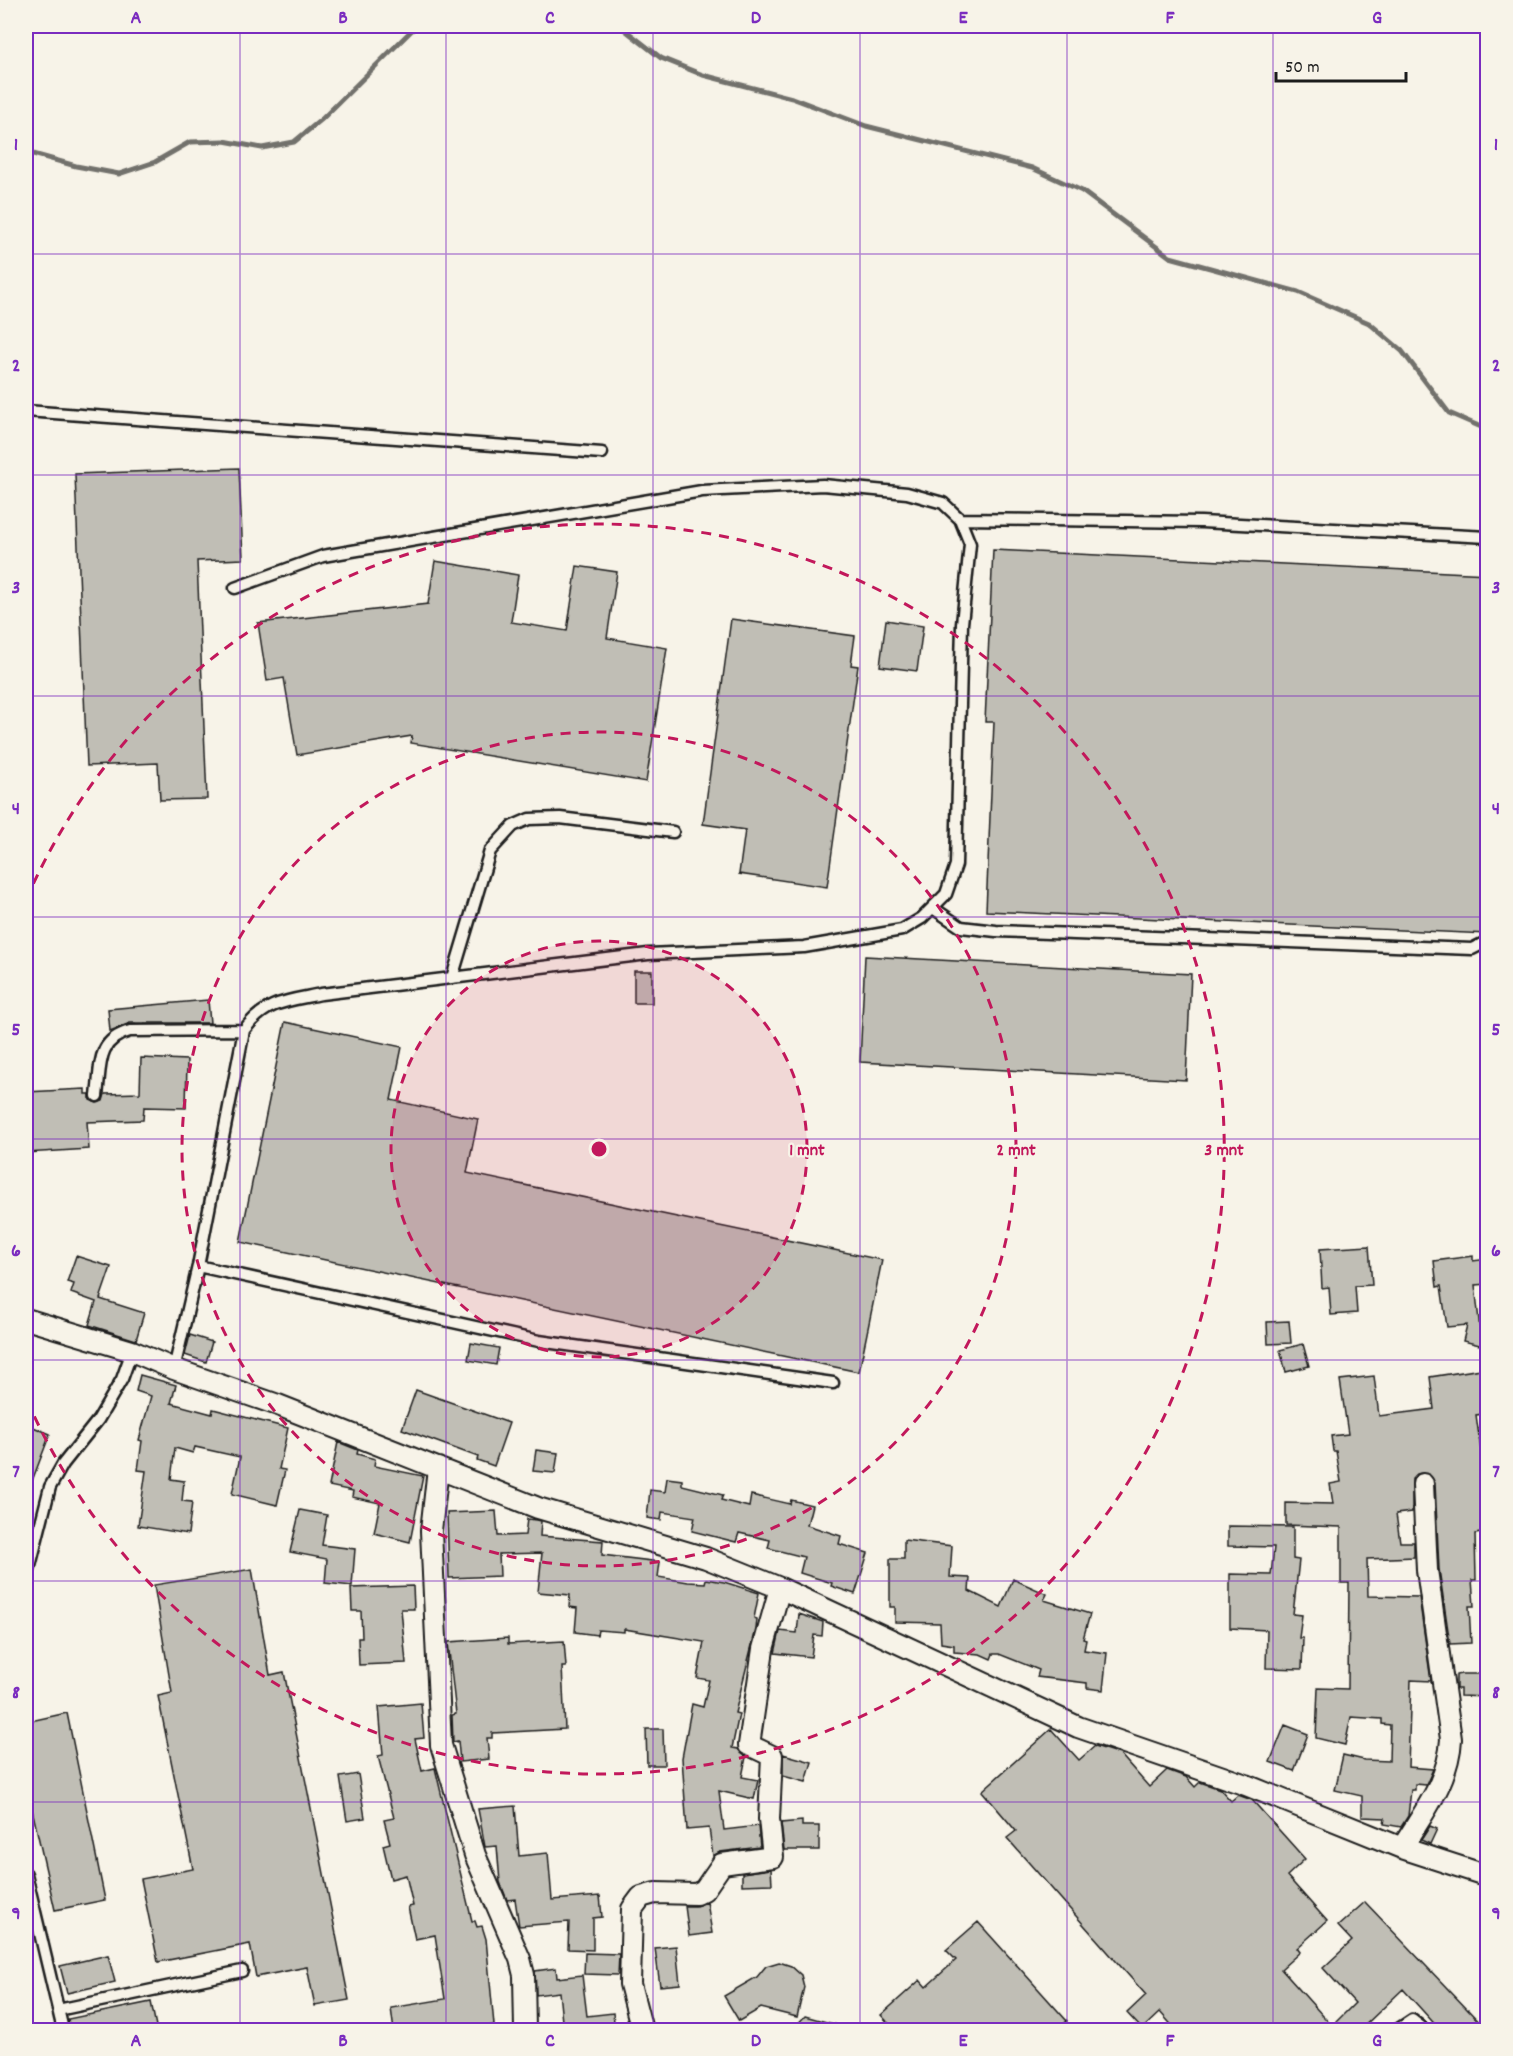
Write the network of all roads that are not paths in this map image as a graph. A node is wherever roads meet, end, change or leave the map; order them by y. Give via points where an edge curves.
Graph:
1 (26, 411) edge
2 (602, 453) dead end
3 (960, 519) junction
4 (1488, 537) edge
5 (235, 588) dead end
6 (673, 832) dead end
7 (933, 908) junction
8 (1488, 941) edge
9 (452, 978) junction
10 (244, 1030) junction
11 (97, 1096) dead end
12 (198, 1266) junction
13 (26, 1319) edge
14 (132, 1351) junction
15 (174, 1369) junction
16 (833, 1383) dead end
17 (438, 1468) junction
18 (1423, 1484) dead end
19 (26, 1582) edge
20 (780, 1588) junction
21 (1402, 1848) junction
22 (26, 1874) edge
23 (1488, 1876) edge
24 (242, 1971) dead end
25 (58, 2010) junction
26 (63, 2031) edge
27 (525, 2031) edge
28 (642, 2031) edge
29 (1397, 2031) edge
30 (1425, 2031) edge

1 - 2 lane
3 - 4 lane via 1201,522
3 - 5 lane via 943,503 907,493 823,485 702,491 323,556
3 - 7 lane via 970,544 962,624 956,865 946,894
6 - 9 lane via 560,818 529,819 513,826 490,851
7 - 8 lane via 962,927 996,931 1472,949
7 - 9 lane via 902,930 804,947 648,954
9 - 10 lane via 275,1003 256,1014
10 - 11 lane via 130,1031 117,1035 104,1048
10 - 12 lane
12 - 15 lane
12 - 16 lane via 539,1341
13 - 14 street
14 - 15 street
14 - 19 lane via 122,1378 98,1419 50,1487
15 - 17 street
17 - 20 street via 538,1508 706,1558
17 - 27 street via 431,1531 441,1745 475,1855 520,1959
18 - 21 street via 1427,1570 1450,1754 1436,1791
20 - 21 street via 1078,1727 1246,1785
20 - 28 street via 763,1649 749,1745 772,1756 769,1819 773,1857 722,1864 704,1890 696,1894 655,1893 641,1897 632,1909 630,1984
21 - 23 street
22 - 25 lane
24 - 25 lane
25 - 26 lane
29 - 30 lane via 1412,2020

